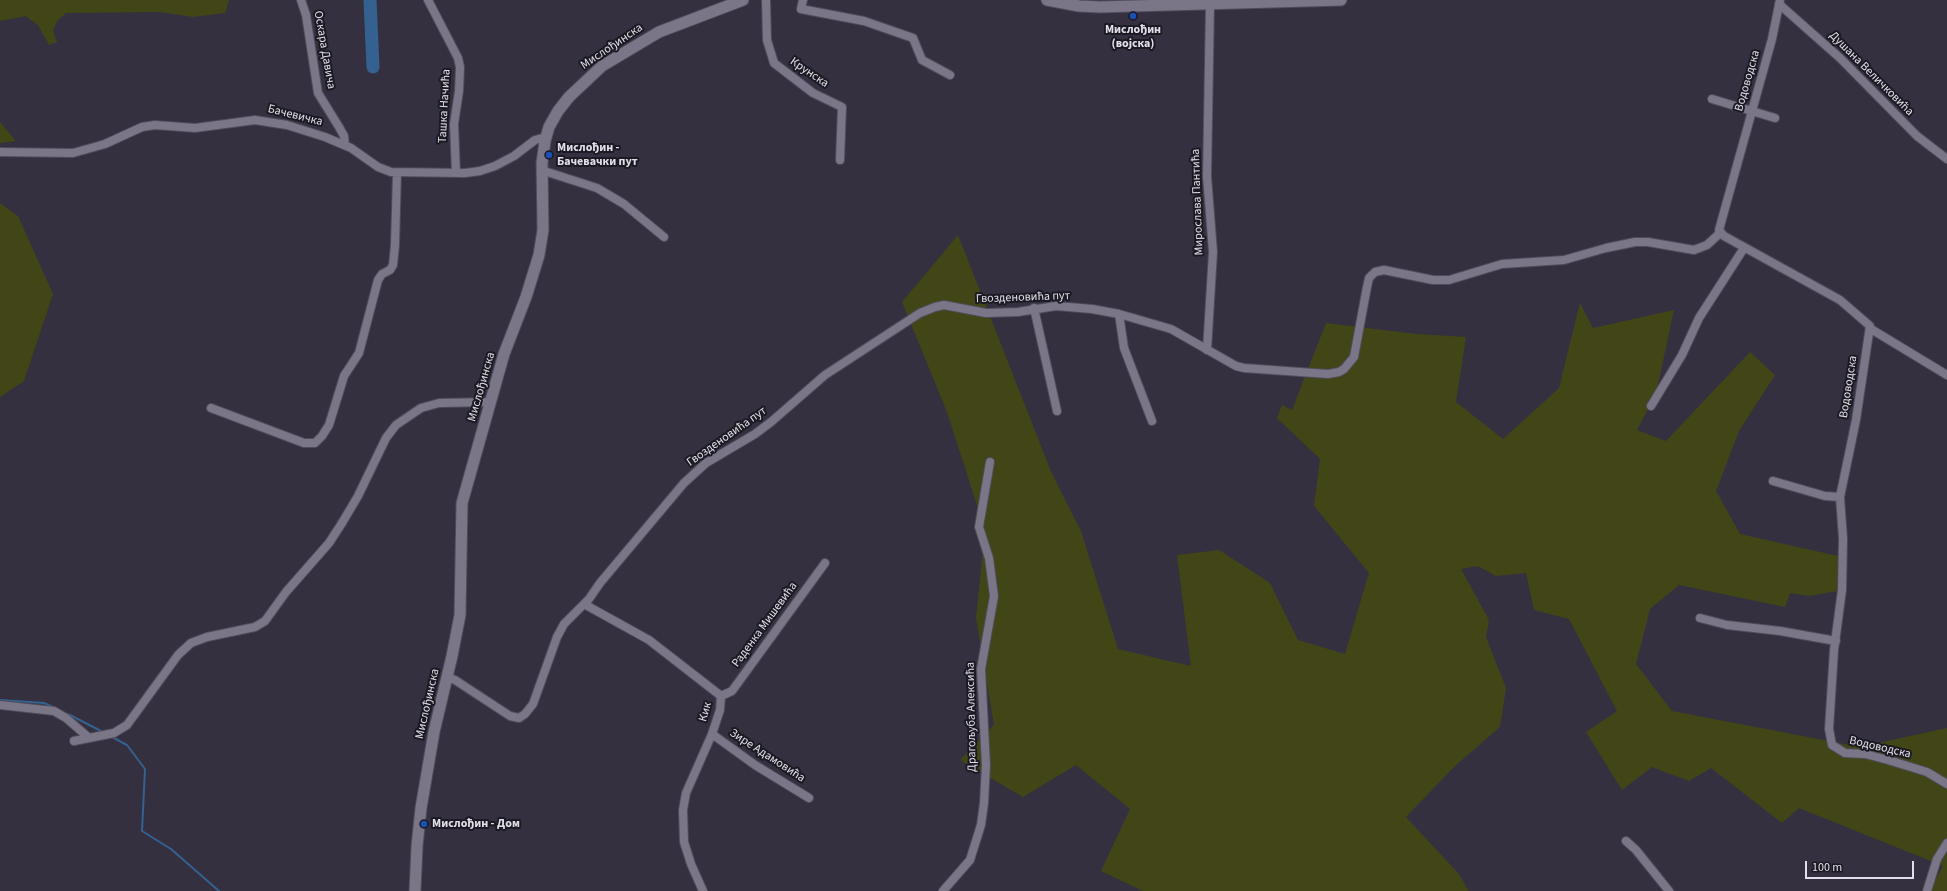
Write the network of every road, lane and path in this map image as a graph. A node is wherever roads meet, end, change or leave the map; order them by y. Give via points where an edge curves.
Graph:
1 (301, 0) edge
2 (428, 0) edge
3 (743, 0) edge
4 (766, 0) edge
5 (803, 0) edge
6 (1047, 0) edge
7 (1341, 0) edge
8 (1780, 2) edge
9 (1107, 4) edge
10 (1210, 5) junction
11 (950, 75) dead end
12 (1712, 99) dead end
13 (1752, 109) junction
14 (1775, 118) dead end
15 (546, 137) junction
16 (345, 145) junction
17 (0, 152) edge
18 (1947, 159) edge
19 (840, 160) dead end
20 (541, 170) junction
21 (397, 173) junction
22 (456, 173) junction
23 (1720, 233) junction
24 (664, 237) dead end
25 (1744, 248) junction
26 (1034, 308) junction
27 (1119, 314) junction
28 (1871, 329) junction
29 (1207, 350) junction
30 (1947, 375) edge
31 (491, 402) junction
32 (1651, 406) dead end
33 (211, 408) dead end
34 (1057, 411) dead end
35 (1152, 422) dead end
36 (990, 462) dead end
37 (1773, 481) dead end
38 (1840, 497) junction
39 (825, 563) dead end
40 (584, 604) junction
41 (1700, 618) dead end
42 (1836, 641) junction
43 (447, 677) junction
44 (721, 696) junction
45 (0, 705) edge
46 (712, 734) junction
47 (88, 737) junction
48 (74, 741) dead end
49 (1947, 784) edge
50 (809, 798) dead end
51 (1626, 841) dead end
52 (1947, 843) edge
53 (415, 891) edge
54 (703, 891) edge
55 (943, 891) edge
56 (1669, 891) edge
57 (1927, 891) edge

1 - 16 street, Оскара Давича via 306,15 318,93 339,126
2 - 22 street, Ташка Начића via 458,58 460,67 454,124
3 - 15 main road, Мислођинска via 659,32 602,66 563,104
4 - 19 street, Крунска via 767,40 774,64 813,93 842,108
5 - 11 street via 801,9 864,21 913,38 922,60
6 - 9 main road via 1079,6
7 - 10 main road
8 - 13 street, Водоводска
8 - 18 street, Душана Величковића via 1917,136
9 - 10 main road
10 - 29 street, Мирослава Пантића via 1207,176 1212,252
12 - 13 street
13 - 14 street
13 - 23 street, Водоводска via 1719,228
15 - 20 main road, Мислођинска
15 - 22 street, Бачевичка via 538,138 514,156 490,168
16 - 17 street, Бачевичка via 305,130 271,121 255,120 195,128 155,125 142,127 105,144 73,153
16 - 21 street, Бачевичка via 383,170
20 - 24 street via 597,188 624,204
20 - 31 main road, Мислођинска via 541,248 504,354
21 - 22 street, Бачевичка
21 - 33 street via 393,265 378,280 359,353 344,376 329,425 322,436 315,444 304,443
23 - 25 street
23 - 29 street, Гвозденовића пут via 1707,245 1694,250 1635,242 1564,260 1502,264 1449,280 1434,280 1384,270 1375,272 1369,278 1354,357 1351,363 1338,372 1328,374 1244,368
25 - 28 street via 1840,300 1864,319
25 - 32 street via 1699,318 1682,355
26 - 27 street, Гвозденовића пут via 1056,306
26 - 34 street
26 - 40 street, Гвозденовића пут via 1018,312 986,313 944,305 920,313 811,386 755,434 694,473 666,503
27 - 29 street, Гвозденовића пут via 1171,329
27 - 35 street via 1124,348
28 - 30 street
28 - 38 street, Водоводска
31 - 43 main road, Мислођинска via 462,503 461,605
31 - 47 street via 439,403 421,408 396,425 386,438 358,496 329,543 286,592 265,621 255,627 191,643 178,655 127,725 114,733
36 - 55 street, Драгољуба Алексића via 980,527 989,558 994,596 981,669 986,764 984,803 981,825 970,860
37 - 38 street via 1825,496
38 - 42 street, Водоводска via 1843,539 1842,590
39 - 44 street, Раденка Мишевића via 732,691
40 - 43 street, Гвозденовића пут via 564,624 533,704 522,716 510,716
40 - 44 street, Кик via 648,640
41 - 42 street via 1727,625
42 - 49 street, Водоводска via 1829,729 1832,745 1845,753 1865,754 1927,772
43 - 53 main road, Мислођинска via 434,732 421,808
44 - 46 street, Кик via 720,710
45 - 47 street via 54,711
46 - 50 street, Зире Адамовића via 755,765
46 - 54 street, Кик via 686,793 683,810 684,842
47 - 48 street
51 - 56 street
52 - 57 street via 1937,859

